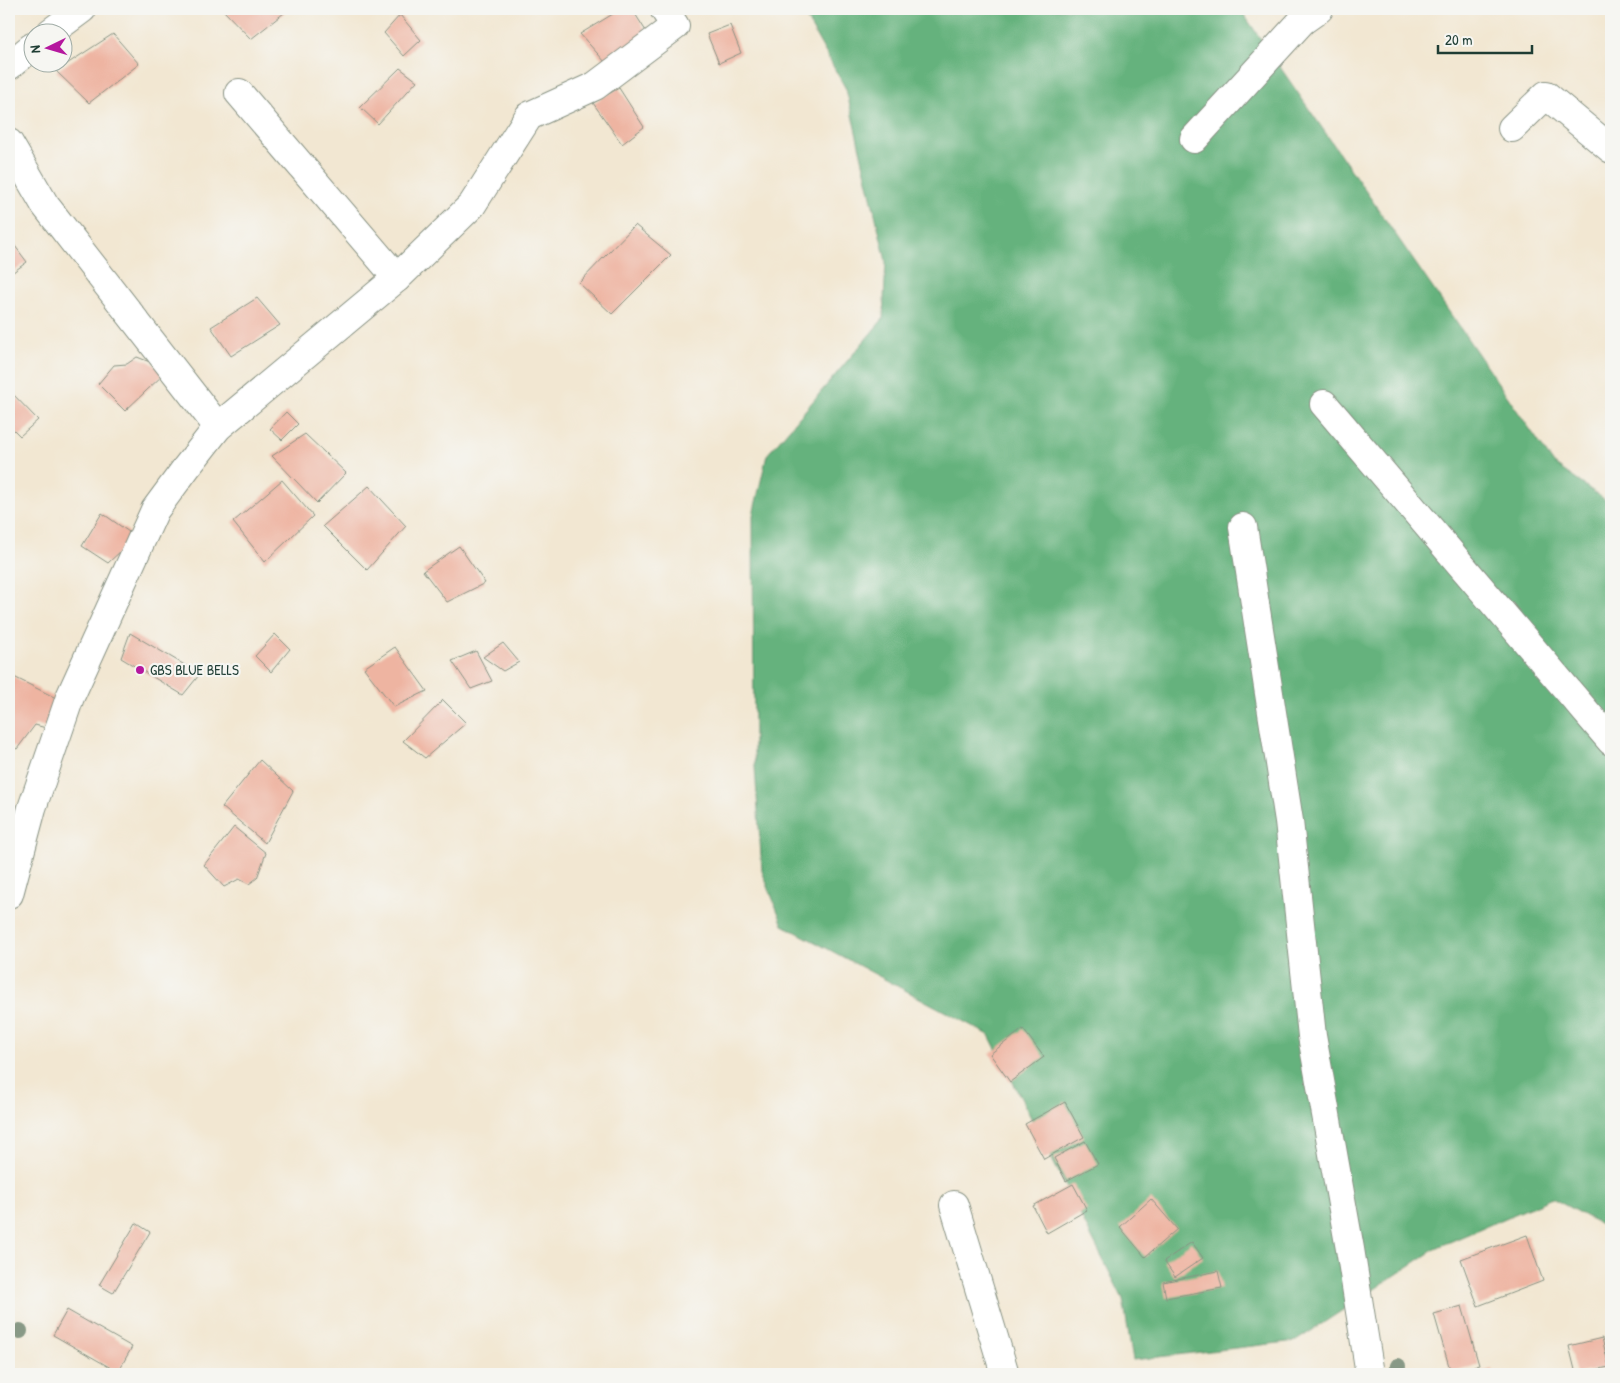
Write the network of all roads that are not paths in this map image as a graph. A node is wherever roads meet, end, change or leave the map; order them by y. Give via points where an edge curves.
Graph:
1 (82, 9) edge
2 (664, 9) edge
3 (1319, 9) edge
4 (65, 22) edge
5 (22, 55) edge
6 (9, 66) edge
7 (239, 94) dead end
8 (1512, 128) dead end
9 (1194, 139) dead end
10 (9, 143) edge
11 (1611, 149) edge
12 (397, 278) junction
13 (1324, 404) dead end
14 (218, 427) junction
15 (1243, 527) dead end
16 (1611, 741) edge
17 (9, 894) edge
18 (954, 1205) dead end
19 (1005, 1374) edge
20 (1370, 1374) edge

1 - 4 street
2 - 12 street via 675,26 595,86 529,116 472,205
3 - 9 street via 1302,21
5 - 6 street
7 - 12 street
8 - 11 street via 1546,95
10 - 14 street via 45,205
12 - 14 street
13 - 16 street
14 - 17 street via 155,510 70,697 32,808
15 - 20 street via 1289,821 1312,1036
18 - 19 street

